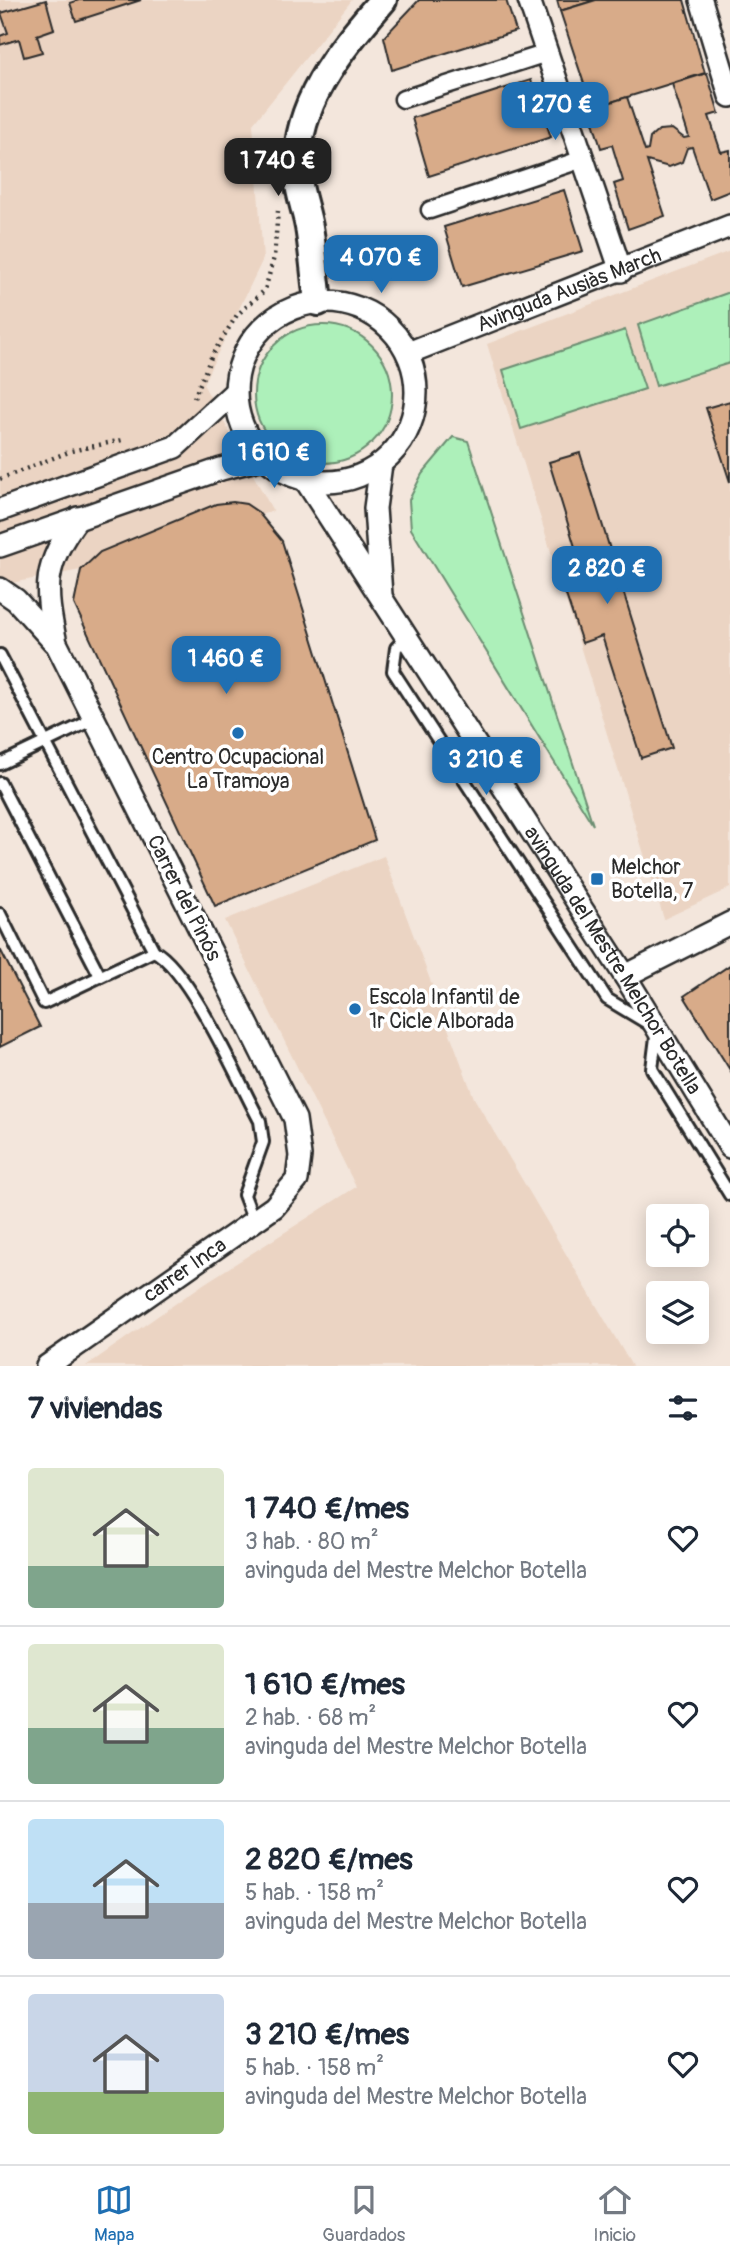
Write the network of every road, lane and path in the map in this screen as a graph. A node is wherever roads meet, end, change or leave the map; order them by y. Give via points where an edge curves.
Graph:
1 (383, 0) edge
2 (529, 0) edge
3 (701, 0) edge
4 (547, 53) junction
5 (730, 96) edge
6 (403, 99) dead end
7 (583, 159) junction
8 (279, 201) dead end
9 (430, 210) dead end
10 (730, 226) edge
11 (621, 271) junction
12 (318, 302) junction
13 (408, 353) junction
14 (236, 391) junction
15 (190, 406) dead end
16 (134, 438) dead end
17 (264, 458) junction
18 (381, 464) junction
19 (0, 479) edge
20 (306, 481) junction
21 (0, 510) edge
22 (78, 518) junction
23 (0, 546) edge
24 (0, 589) edge
25 (381, 597) junction
26 (407, 637) junction
27 (56, 643) junction
28 (0, 655) edge
29 (94, 719) junction
30 (44, 741) junction
31 (0, 764) edge
32 (0, 783) edge
33 (0, 914) edge
34 (730, 923) edge
35 (154, 951) junction
36 (100, 976) junction
37 (625, 976) junction
38 (657, 1029) junction
39 (730, 1147) edge
40 (300, 1156) joint
41 (730, 1195) edge
42 (254, 1221) junction
43 (47, 1366) edge

1 - 12 street via 342,48 312,100 300,132 298,179
2 - 4 street
3 - 5 street
4 - 6 street
4 - 7 street
7 - 9 street
7 - 11 street
8 - 15 path via 274,257 265,290 237,314 212,355
10 - 11 street, Avinguda Ausiàs March
11 - 13 street, Avinguda Ausiàs March
12 - 13 street via 350,305 380,319
12 - 14 street via 296,306 260,331 243,359
13 - 18 street via 416,387 412,422 400,445
14 - 17 street via 239,416
14 - 21 street via 175,447
16 - 19 path via 71,451
17 - 20 street
17 - 22 street
18 - 20 street via 358,477 332,483
18 - 25 street, avinguda del Mestre Melchor Botella via 375,508
20 - 25 street, avinguda del Mestre Melchor Botella
22 - 23 street
22 - 27 street, Carrer del Pinós via 48,573 48,604
24 - 27 street, Carrer del Pinós
25 - 26 street, avinguda del Mestre Melchor Botella
26 - 37 street, avinguda del Mestre Melchor Botella
26 - 38 lane via 396,648 393,671 607,999
27 - 29 street, Carrer del Pinós
28 - 30 lane
29 - 30 lane
29 - 40 street, Carrer del Pinós via 295,1119
30 - 31 lane
30 - 35 lane
32 - 36 lane
33 - 36 lane via 44,1003
34 - 37 street
35 - 36 lane
35 - 42 lane via 165,957 186,985 260,1121 263,1142 244,1195
37 - 38 street, avinguda del Mestre Melchor Botella
38 - 39 street, avinguda del Mestre Melchor Botella
38 - 41 lane via 652,1069
40 - 42 street, carrer Inca via 297,1180 274,1207
42 - 43 street, carrer Inca

